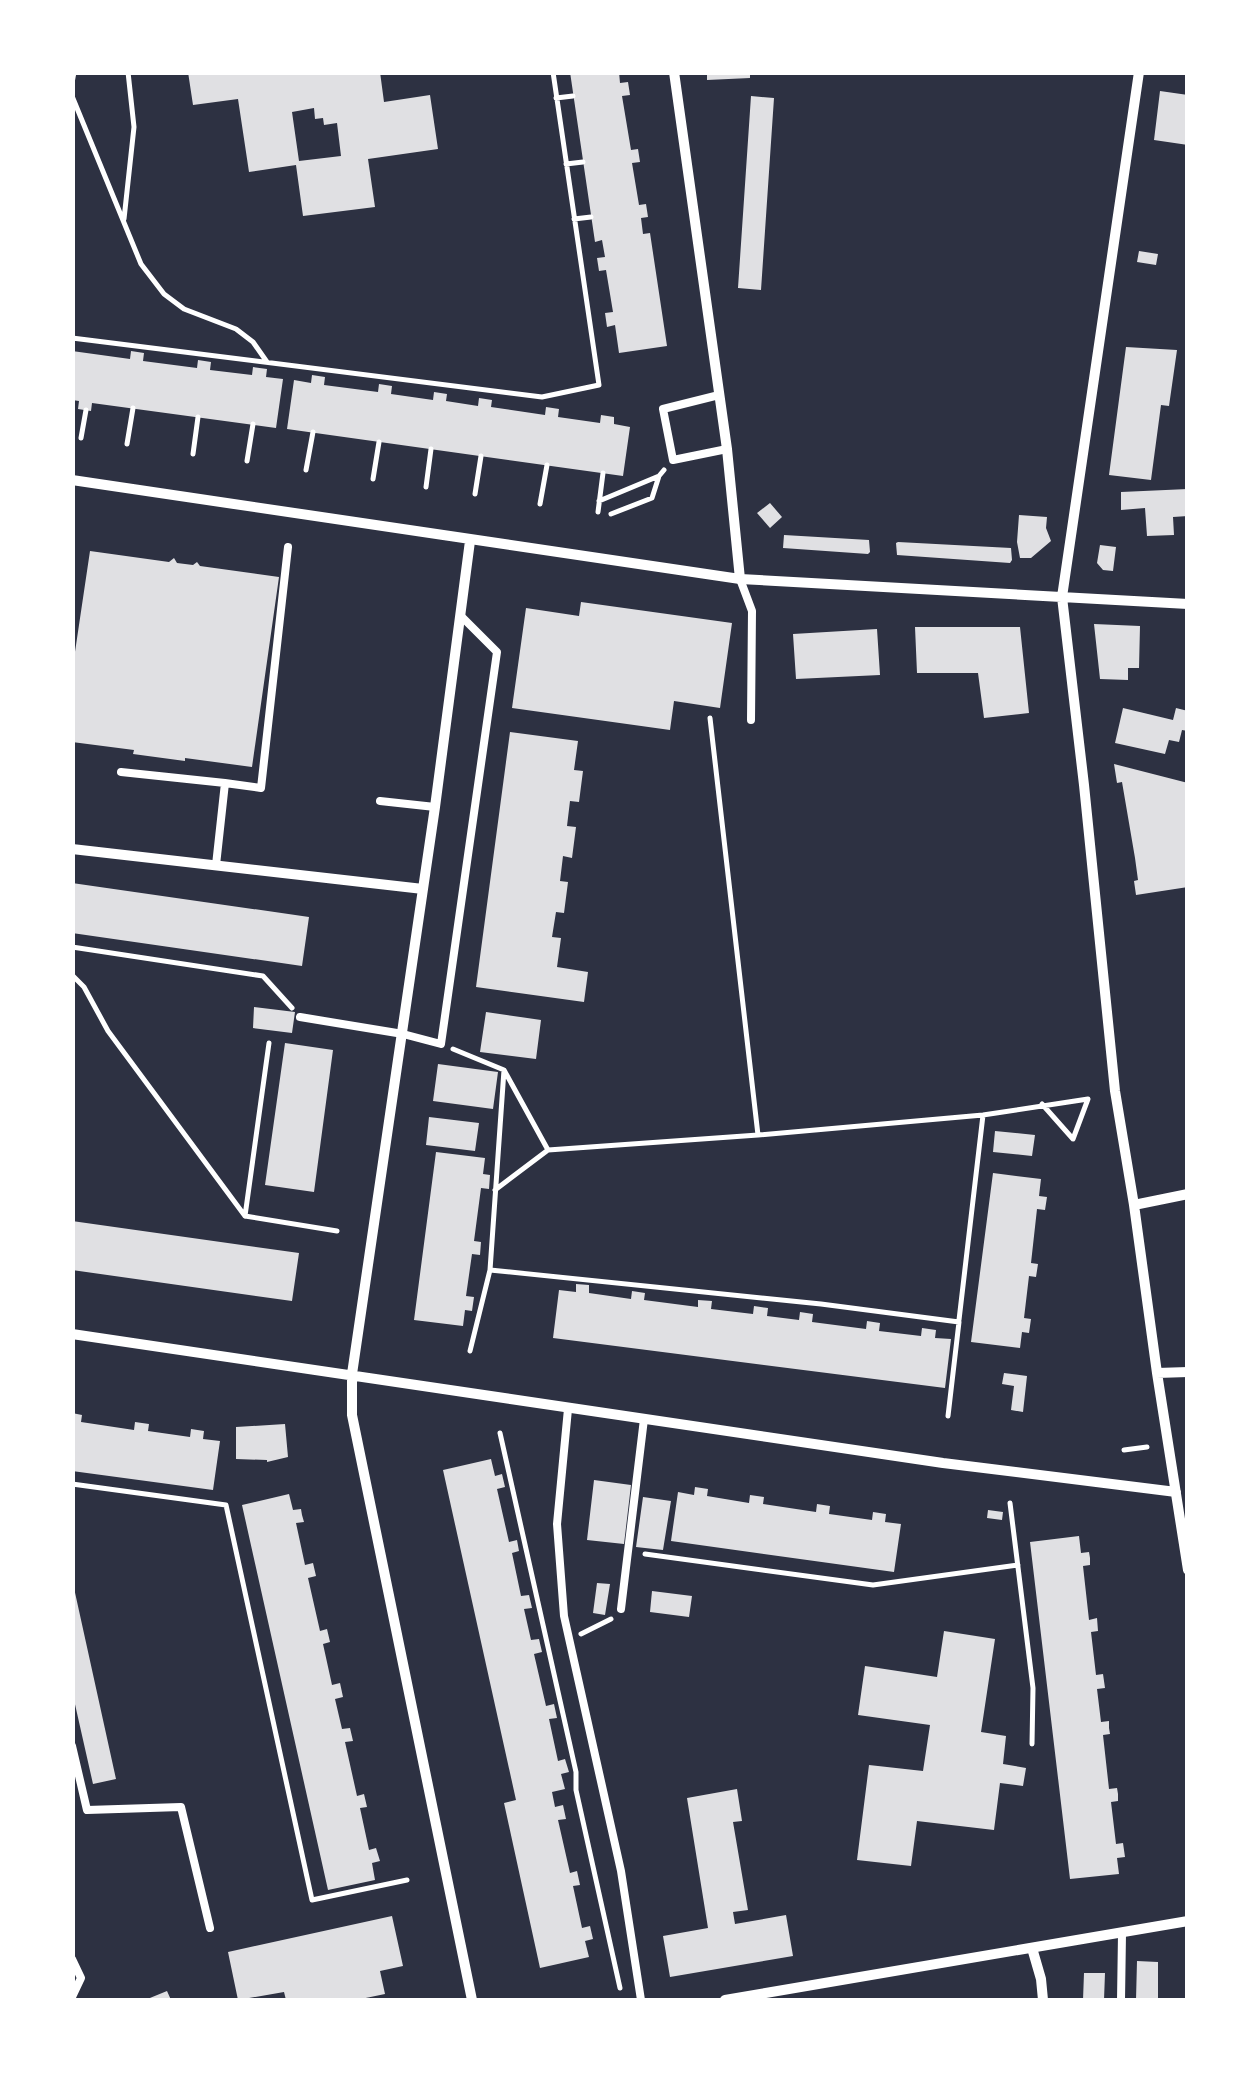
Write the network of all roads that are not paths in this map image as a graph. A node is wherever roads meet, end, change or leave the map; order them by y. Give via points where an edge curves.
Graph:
1 (674, 72) edge
2 (1139, 72) edge
3 (718, 396) junction
4 (728, 449) junction
5 (72, 480) edge
6 (470, 541) junction
7 (288, 548) dead end
8 (740, 580) junction
9 (1062, 597) junction
10 (1188, 604) edge
11 (461, 616) junction
12 (751, 720) dead end
13 (120, 772) dead end
14 (225, 784) junction
15 (380, 801) dead end
16 (436, 807) junction
17 (72, 850) edge
18 (216, 866) junction
19 (423, 888) junction
20 (300, 1017) road end
21 (403, 1034) junction
22 (1188, 1194) edge
23 (1134, 1206) junction
24 (72, 1334) edge
25 (1188, 1372) edge
26 (1156, 1373) junction
27 (352, 1374) junction
28 (568, 1408) junction
29 (644, 1420) junction
30 (1176, 1492) junction
31 (1188, 1570) edge
32 (621, 1609) road end
33 (72, 1746) edge
34 (1188, 1921) edge
35 (210, 1928) dead end
36 (1122, 1934) junction
37 (1032, 1948) junction
38 (72, 1959) edge
39 (72, 1997) edge
40 (472, 2000) edge
41 (642, 2000) edge
42 (725, 2000) edge
43 (1043, 2000) edge
44 (1121, 2000) edge

1 - 3 street
2 - 9 street
3 - 4 street
3 - 4 lane via 663,409 673,460
4 - 8 street
5 - 6 street
6 - 8 street
6 - 11 street
7 - 14 lane via 261,788
8 - 9 street
8 - 12 lane via 752,611
9 - 10 street
9 - 23 street via 1115,1091
11 - 16 street
11 - 21 lane via 497,652 440,1044
13 - 14 lane
14 - 18 lane
15 - 16 lane
16 - 19 street
17 - 18 street
18 - 19 street
19 - 21 street
20 - 21 lane
21 - 27 street
22 - 23 street
23 - 26 street
24 - 27 street
25 - 26 street
26 - 30 street
27 - 28 street
27 - 40 street via 352,1415
28 - 29 street
28 - 41 lane via 558,1524 564,1616 621,1871
29 - 30 street
29 - 32 lane
30 - 31 street
33 - 35 lane via 87,1810 181,1807
34 - 36 street
36 - 37 street
36 - 44 lane
37 - 42 street
37 - 43 street
38 - 39 lane via 81,1978

